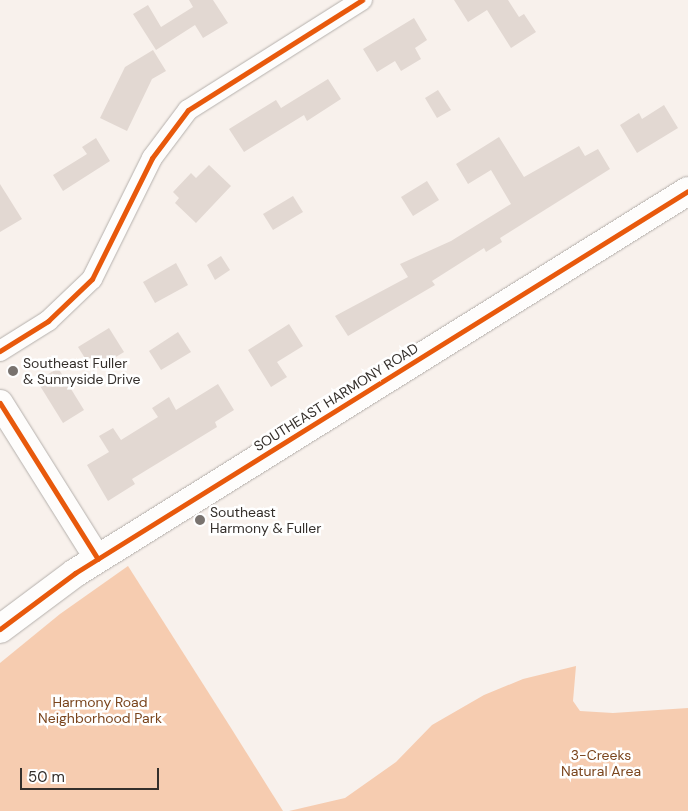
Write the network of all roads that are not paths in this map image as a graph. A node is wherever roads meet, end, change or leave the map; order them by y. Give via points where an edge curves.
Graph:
1 (362, 0) edge
2 (688, 192) edge
3 (0, 351) edge
4 (0, 403) edge
5 (98, 559) junction
6 (0, 629) edge

1 - 3 street via 188,110 152,158 92,279 48,321
2 - 5 main road, SOUTHEAST HARMONY ROAD
4 - 5 street
5 - 6 main road, SOUTHEAST HARMONY ROAD

